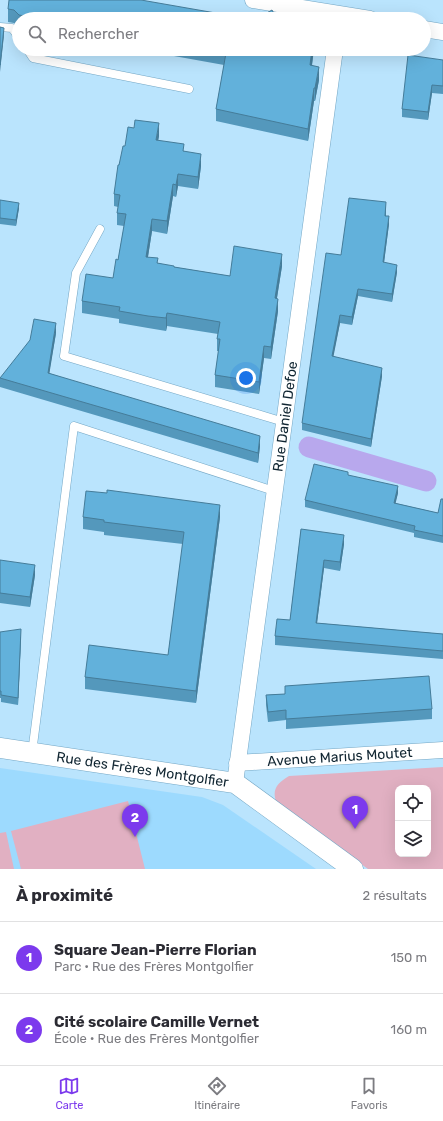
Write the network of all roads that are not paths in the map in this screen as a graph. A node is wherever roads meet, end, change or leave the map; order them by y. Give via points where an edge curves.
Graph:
1 (253, 0) edge
2 (318, 12) edge
3 (0, 27) edge
4 (12, 28) edge
5 (431, 29) edge
6 (443, 32) edge
7 (32, 56) edge
8 (333, 56) edge
9 (189, 88) dead end
10 (100, 229) dead end
11 (284, 422) junction
12 (274, 491) junction
13 (0, 748) edge
14 (443, 750) edge
15 (32, 753) junction
16 (238, 763) junction
17 (235, 783) junction
18 (353, 869) edge

1 - 2 street
3 - 4 lane
5 - 6 street
7 - 9 lane
8 - 11 street, Rue Daniel Defoe
10 - 11 lane via 76,273 64,356
11 - 12 street, Rue Daniel Defoe
12 - 15 lane via 74,426
12 - 16 street, Rue Daniel Defoe
13 - 15 street, Rue des Frères Montgolfier
14 - 16 street, Avenue Marius Moutet
15 - 17 street, Rue des Frères Montgolfier
16 - 17 street, Rue Daniel Defoe
17 - 18 street, Rue des Frères Montgolfier

